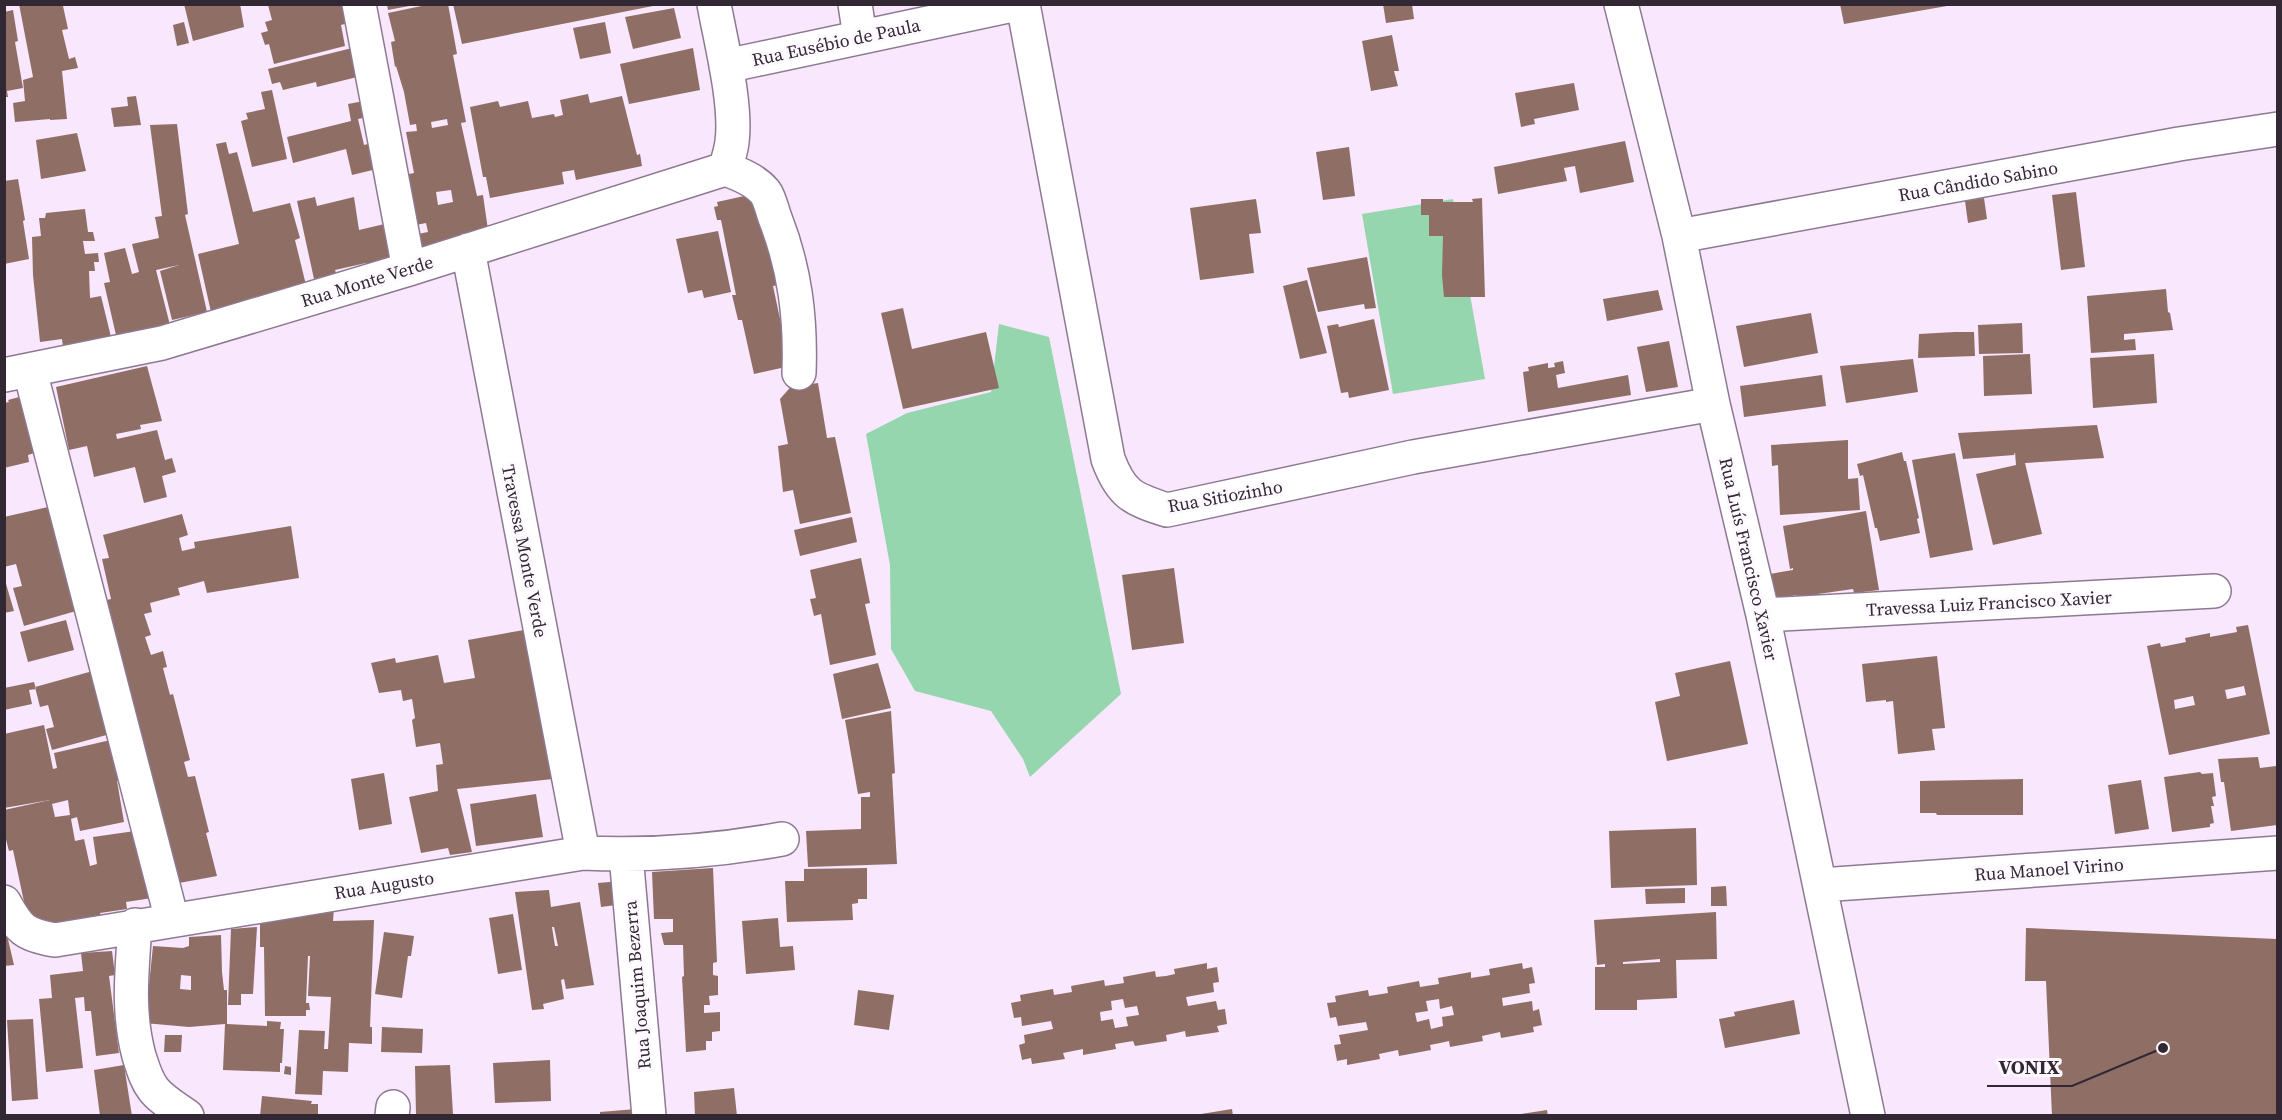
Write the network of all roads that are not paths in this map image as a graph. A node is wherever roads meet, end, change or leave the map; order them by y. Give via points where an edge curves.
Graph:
1 (359, 4) edge
2 (714, 4) edge
3 (855, 4) edge
4 (1017, 4) edge
5 (1023, 4) edge
6 (1621, 4) edge
7 (860, 37) junction
8 (726, 66) junction
9 (2277, 129) edge
10 (725, 169) junction
11 (1680, 236) junction
12 (468, 250) junction
13 (409, 269) junction
14 (17, 373) edge
15 (799, 373) dead end
16 (1713, 404) junction
17 (2214, 591) dead end
18 (1763, 615) junction
19 (782, 839) dead end
20 (583, 853) junction
21 (2277, 853) edge
22 (626, 855) junction
23 (1821, 885) junction
24 (4, 902) edge
25 (172, 920) junction
26 (135, 926) junction
27 (187, 1116) edge
28 (649, 1116) edge
29 (1868, 1116) edge

1 - 13 street
2 - 8 street
3 - 7 street
4 - 7 street, Rua Eusébio de Paula
5 - 16 street, Rua Sitiozinho via 1108,459 1116,481 1137,501 1167,510 1413,457
6 - 11 street, Rua Luís Francisco Xavier
7 - 8 street, Rua Eusébio de Paula
8 - 10 street via 732,141
9 - 11 street, Rua Cândido Sabino
10 - 12 street, Rua Monte Verde
10 - 15 street via 747,177 765,193 782,234 796,290 801,333
11 - 16 street, Rua Luís Francisco Xavier
12 - 13 street, Rua Monte Verde
12 - 20 street, Travessa Monte Verde
13 - 14 street, Rua Monte Verde via 162,343
14 - 25 street
16 - 18 street, Rua Luís Francisco Xavier
17 - 18 street, Travessa Luiz Francisco Xavier
18 - 23 street, Rua Luís Francisco Xavier
19 - 22 street, Rua Augusto via 715,850
20 - 22 street, Rua Augusto
20 - 25 street, Rua Augusto
21 - 23 street, Rua Manoel Virino
22 - 28 street, Rua Joaquim Bezerra
23 - 29 street, Rua Luís Francisco Xavier
24 - 26 street, Rua Augusto via 15,922 33,937 55,940
25 - 26 street, Rua Augusto
26 - 27 street via 130,996 133,1033 144,1074 153,1090

